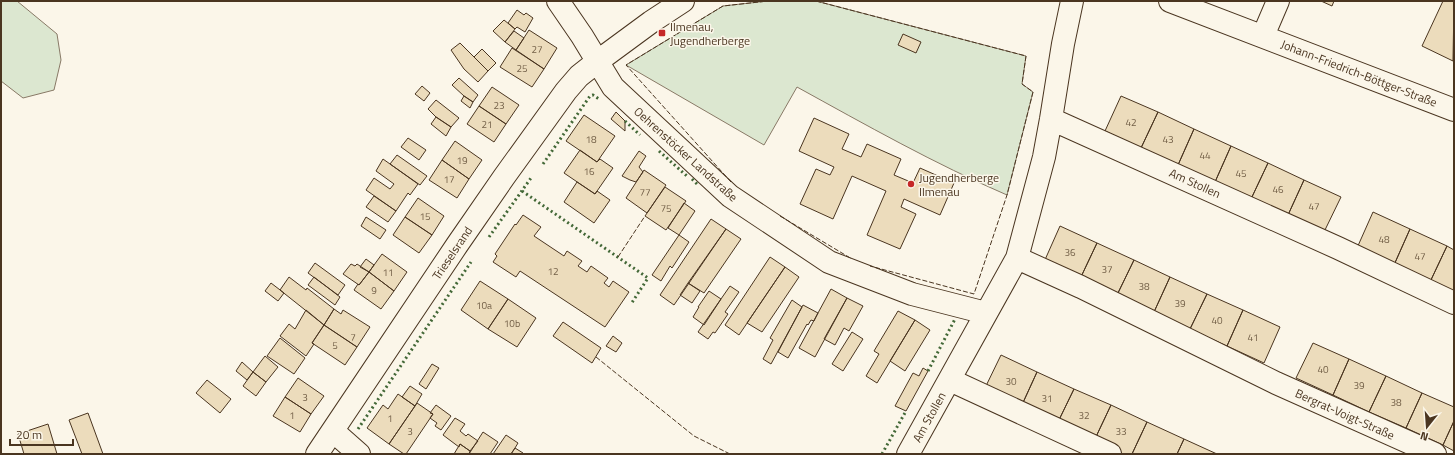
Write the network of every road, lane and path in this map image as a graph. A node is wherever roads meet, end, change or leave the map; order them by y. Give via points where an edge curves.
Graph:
1 (558, 1) edge
2 (683, 1) edge
3 (1072, 1) edge
4 (1170, 1) edge
5 (1278, 1) edge
6 (1263, 36) junction
7 (598, 61) junction
8 (1454, 110) edge
9 (1051, 119) junction
10 (1017, 258) junction
11 (1454, 302) edge
12 (986, 313) junction
13 (950, 380) junction
14 (332, 431) junction
15 (317, 454) edge
16 (359, 454) edge
17 (908, 454) edge
18 (1110, 454) edge
19 (1435, 454) edge

1 - 7 street, Oehrenstöcker Landstraße
2 - 7 street
3 - 9 street, Am Stollen
4 - 6 street, Johann-Friedrich-Böttger-Straße
5 - 6 street
6 - 8 street, Johann-Friedrich-Böttger-Straße
7 - 12 street, Oehrenstöcker Landstraße via 613,87 730,196 829,262 912,294
7 - 14 street, Trieselsrand via 579,76 566,91 504,176
9 - 10 street, Am Stollen
9 - 11 street, Am Stollen
10 - 12 street, Am Stollen
10 - 19 street, Bergrat-Voigt-Straße via 1276,383
12 - 13 street, Am Stollen
13 - 17 street, Am Stollen
13 - 18 street, Am Stollen
14 - 15 street, Trieselsrand
14 - 16 street

